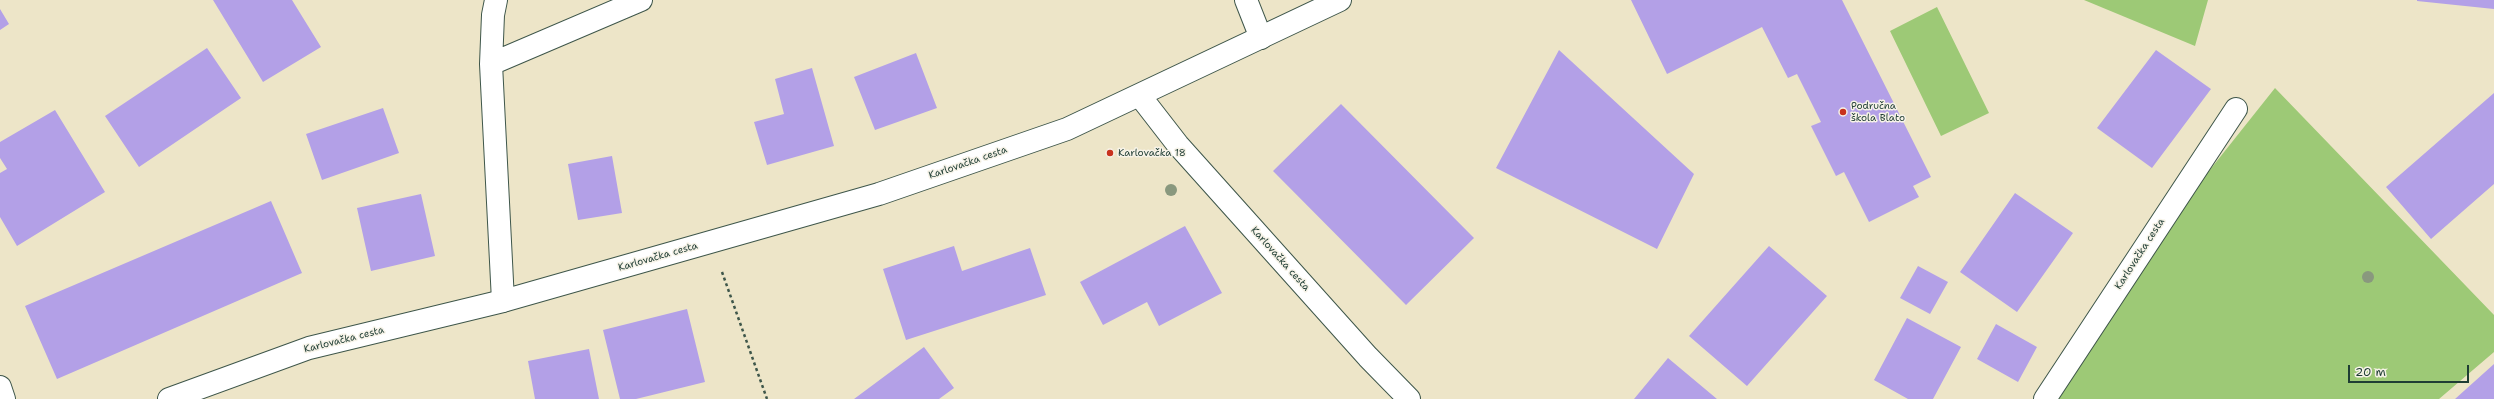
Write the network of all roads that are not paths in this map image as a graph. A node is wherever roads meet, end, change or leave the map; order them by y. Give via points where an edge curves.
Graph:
1 (496, 0) edge
2 (1246, 0) edge
3 (1340, 0) edge
4 (630, 2) edge
5 (1261, 38) junction
6 (491, 64) junction
7 (1140, 96) junction
8 (2236, 109) dead end
9 (504, 301) junction
10 (0, 387) edge
11 (4, 399) edge
12 (169, 399) edge
13 (1409, 399) edge
14 (2045, 399) edge

1 - 6 street
2 - 5 street
3 - 5 street, Karlovačka cesta
4 - 6 street
5 - 7 street, Karlovačka cesta
6 - 9 street
7 - 9 street, Karlovačka cesta via 1067,129 879,194
7 - 13 street, Karlovačka cesta via 1178,145 1368,357
8 - 14 street, Karlovačka cesta
9 - 12 street, Karlovačka cesta via 309,348
10 - 11 street

